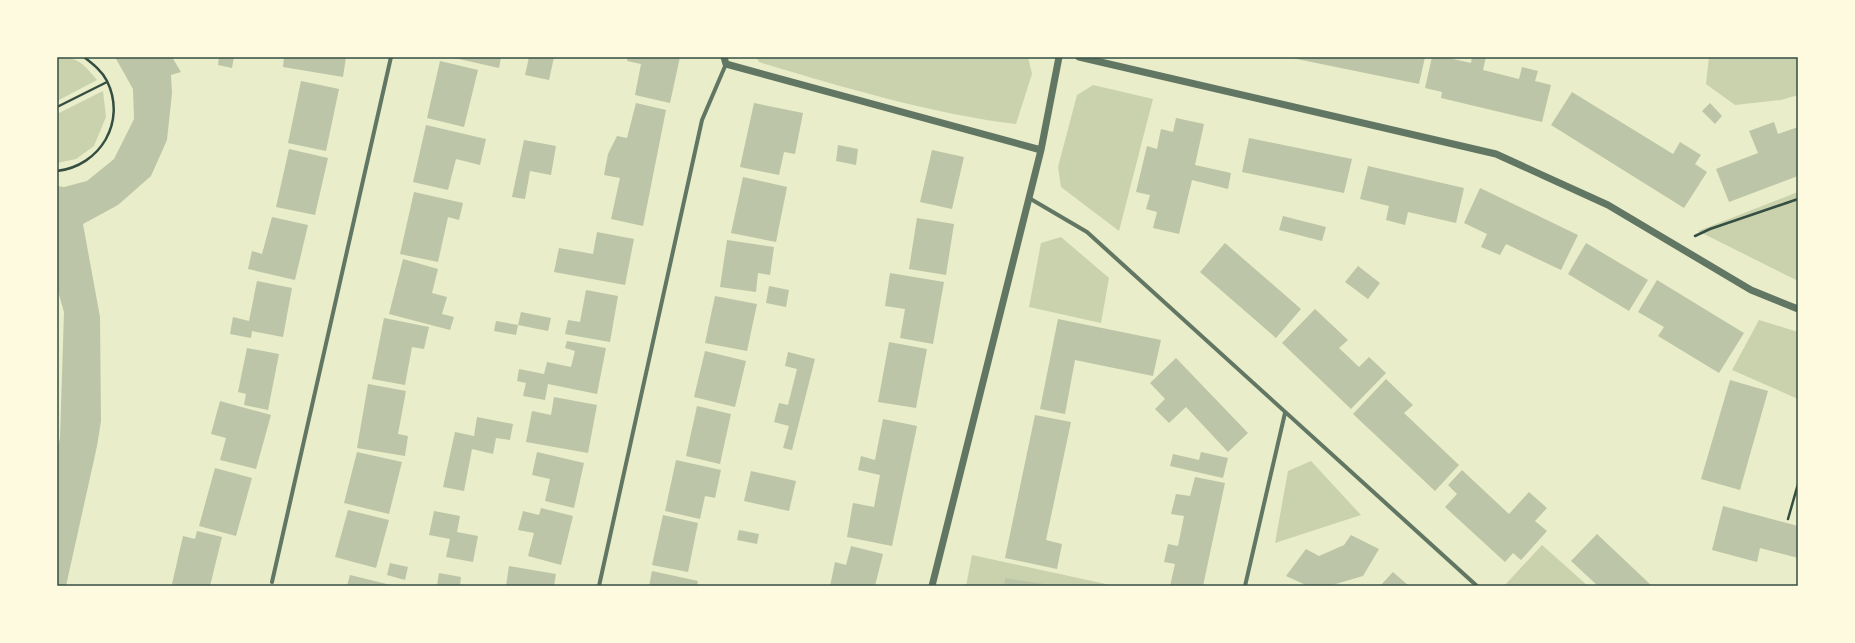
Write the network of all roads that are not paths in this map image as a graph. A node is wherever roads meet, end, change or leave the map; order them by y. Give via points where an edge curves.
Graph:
1 (391, 57) edge
2 (1059, 57) edge
3 (1079, 57) edge
4 (725, 61) edge
5 (1041, 150) junction
6 (1029, 198) junction
7 (1798, 309) edge
8 (1285, 413) junction
9 (272, 582) dead end
10 (599, 586) edge
11 (932, 586) edge
12 (1245, 586) edge
13 (1477, 586) edge

1 - 9 street
2 - 5 street
3 - 7 street via 1496,154 1608,205 1750,290
4 - 5 street
4 - 10 street via 702,120
5 - 6 street
6 - 8 street via 1087,232
6 - 11 street
8 - 12 street
8 - 13 street

